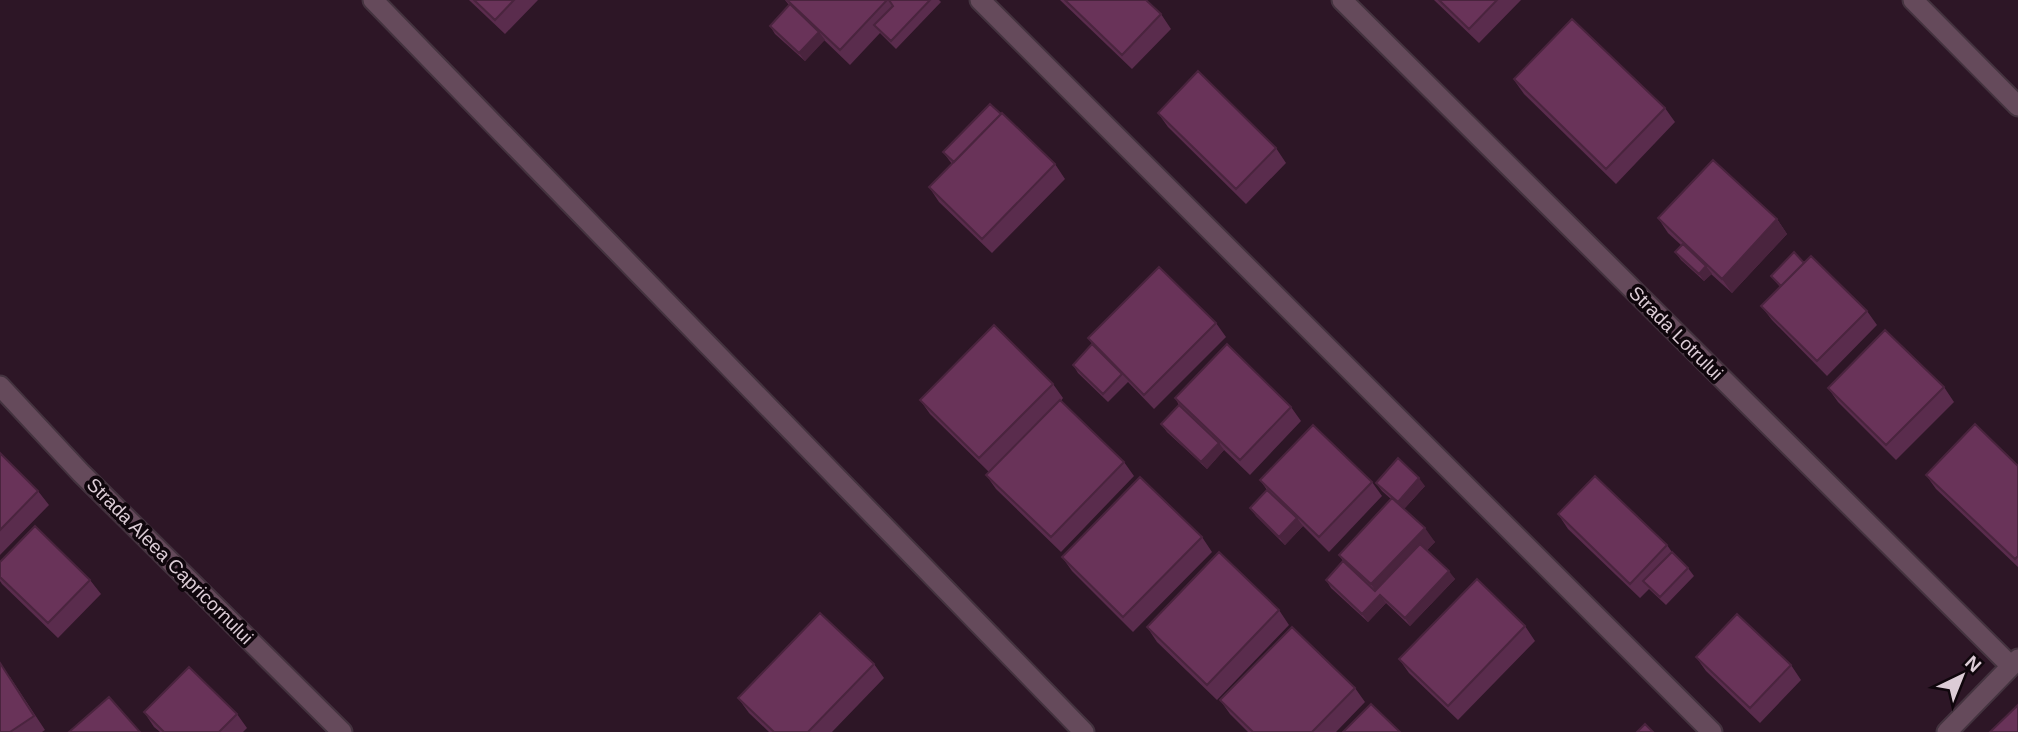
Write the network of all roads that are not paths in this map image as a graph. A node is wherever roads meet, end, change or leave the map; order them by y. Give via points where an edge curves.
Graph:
1 (373, 0) edge
2 (980, 0) edge
3 (1342, 0) edge
4 (1913, 0) edge
5 (2018, 106) edge
6 (0, 386) edge
7 (2014, 662) edge
8 (342, 732) edge
9 (1084, 732) edge
10 (1712, 732) edge
11 (1947, 732) edge

1 - 9 street
2 - 10 street
3 - 7 street, Strada Lotrului
4 - 5 street
6 - 8 street, Strada Aleea Capricornului via 81,473
7 - 11 street

